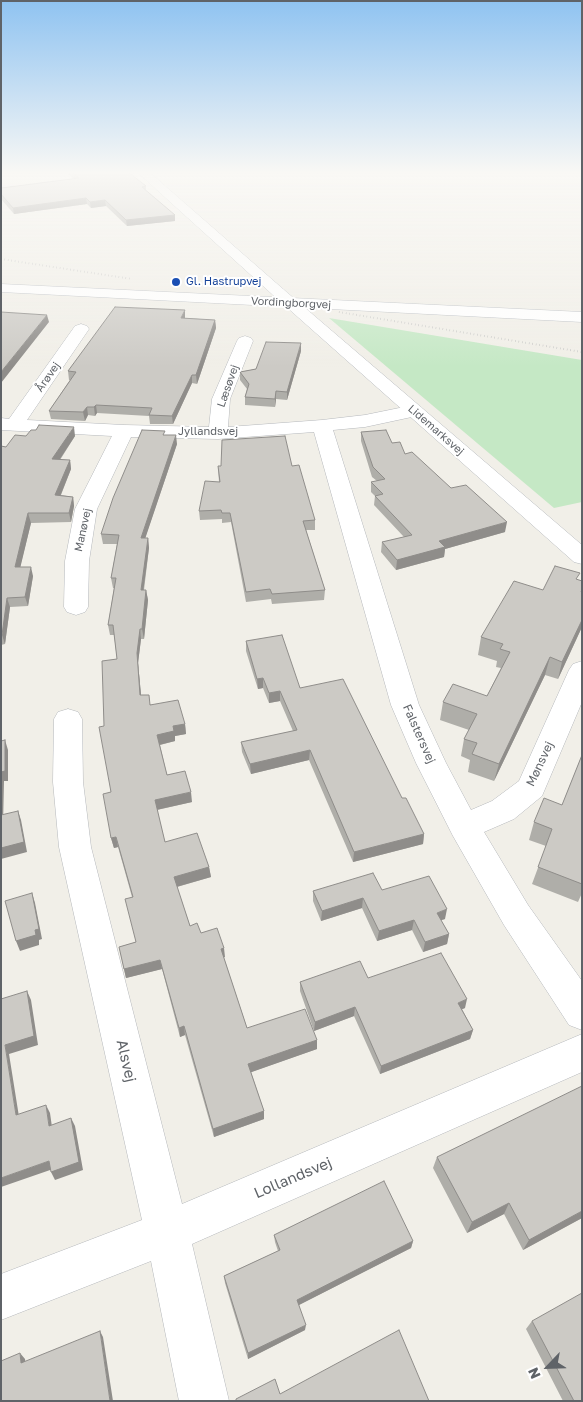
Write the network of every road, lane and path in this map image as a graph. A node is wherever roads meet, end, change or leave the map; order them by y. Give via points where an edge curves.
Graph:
1 (215, 236) edge
2 (1, 280) edge
3 (1, 288) edge
4 (284, 298) junction
5 (582, 307) edge
6 (582, 317) edge
7 (81, 329) dead end
8 (245, 341) dead end
9 (414, 411) junction
10 (8, 424) edge
11 (322, 426) junction
12 (124, 431) junction
13 (218, 433) junction
14 (582, 557) edge
15 (76, 607) dead end
16 (582, 670) edge
17 (68, 719) dead end
18 (464, 827) junction
19 (582, 1013) edge
20 (582, 1053) edge
21 (167, 1232) junction
22 (1, 1297) edge
23 (204, 1401) edge

1 - 4 street, Lidemarksvej
2 - 4 street, Vordingborgvej
3 - 4 street, Vordingborgvej
4 - 5 street, Vordingborgvej
4 - 6 street, Vordingborgvej
4 - 9 street, Lidemarksvej
7 - 10 street, Årøvej
8 - 13 street, Læsøvej via 221,399
9 - 11 street, Jyllandsvej
9 - 14 street, Lidemarksvej
10 - 12 street, Jyllandsvej
11 - 13 street, Jyllandsvej
11 - 18 street, Falstersvej via 405,705
12 - 13 street, Jyllandsvej
12 - 15 street, Manøvej via 86,509 76,561
16 - 18 street, Mønsvej via 531,788 504,810
17 - 21 street, Alsvej via 68,782 75,847
18 - 19 street, Falstersvej via 516,916
20 - 21 street, Lollandsvej
21 - 22 street, Lollandsvej
21 - 23 street, Alsvej

